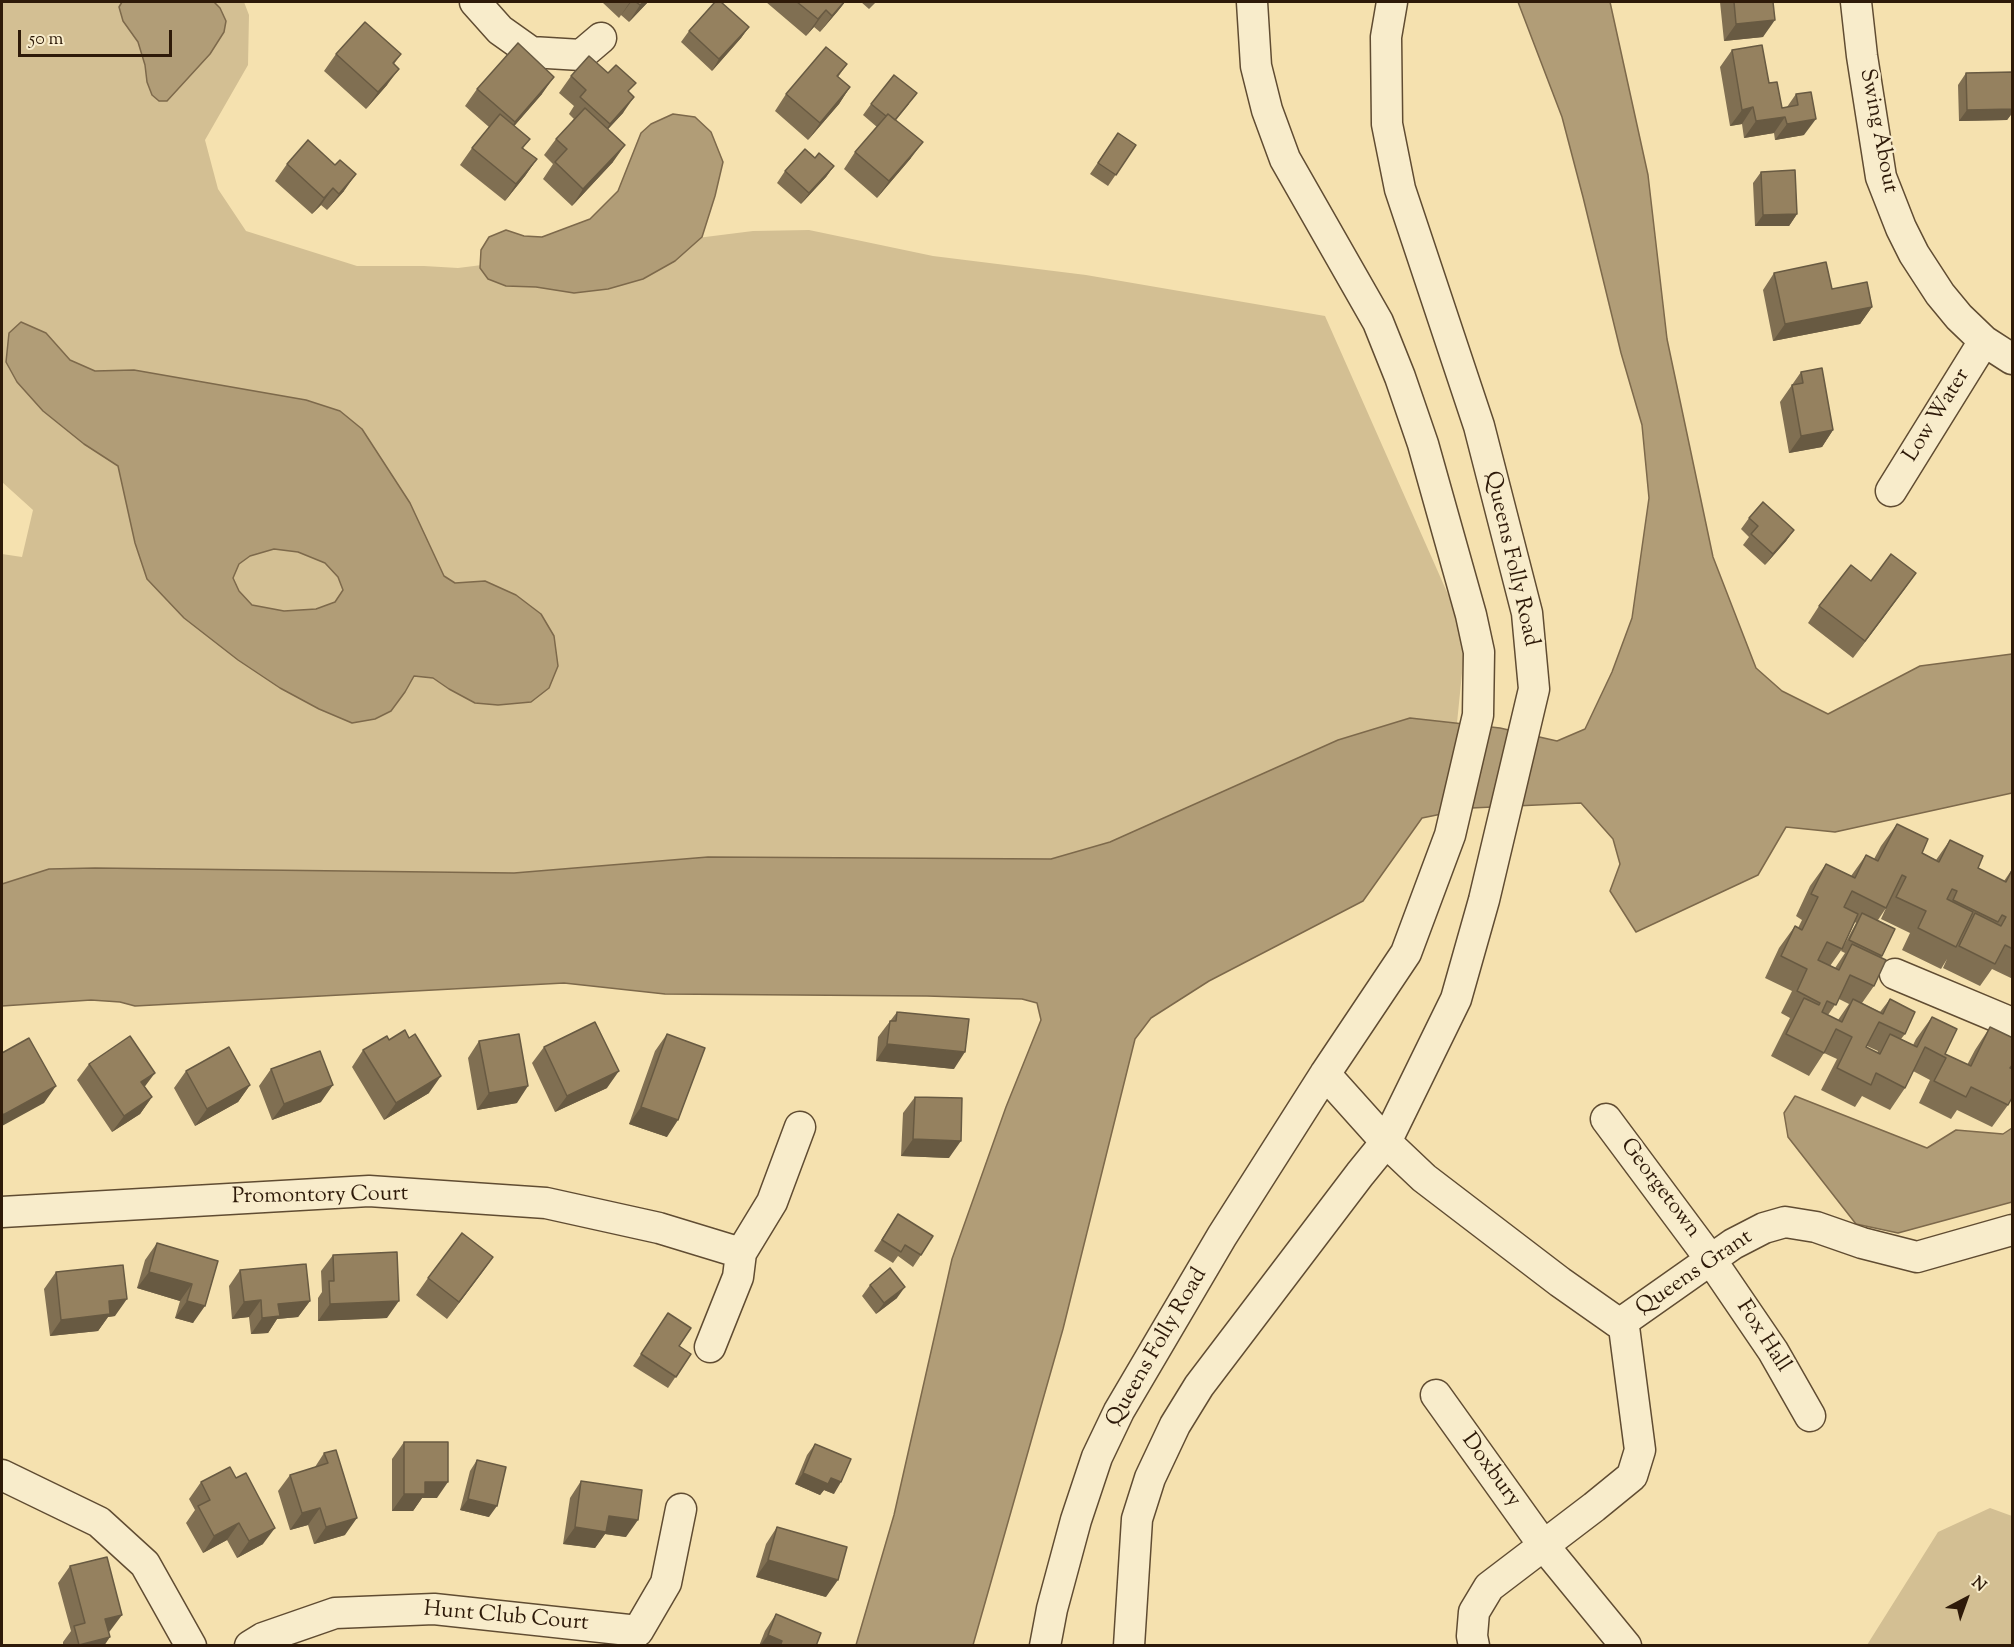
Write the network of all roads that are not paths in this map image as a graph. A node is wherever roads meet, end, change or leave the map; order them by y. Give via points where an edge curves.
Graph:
1 (475, 2) edge
2 (1252, 2) edge
3 (1392, 2) edge
4 (1856, 2) edge
5 (601, 38) dead end
6 (1984, 341) junction
7 (2013, 360) edge
8 (1891, 490) dead end
9 (1895, 974) dead end
10 (2013, 1023) edge
11 (1325, 1074) junction
12 (1606, 1119) dead end
13 (801, 1127) dead end
14 (1386, 1142) junction
15 (2, 1212) edge
16 (2013, 1230) edge
17 (741, 1253) junction
18 (1711, 1260) junction
19 (1624, 1327) junction
20 (710, 1347) dead end
21 (1436, 1395) dead end
22 (1810, 1416) dead end
23 (2, 1475) edge
24 (681, 1509) dead end
25 (1544, 1546) junction
26 (191, 1646) edge
27 (250, 1646) edge
28 (1045, 1646) edge
29 (1129, 1646) edge
30 (1474, 1646) edge
31 (1626, 1646) edge

1 - 5 street via 500,30 531,52 580,56
2 - 11 street, Queens Folly Road via 1256,66 1267,110 1285,159 1378,322 1400,377 1424,444 1479,652 1478,715 1450,835 1406,952
3 - 14 street, Queens Folly Road via 1386,37 1387,124 1400,189 1479,426 1527,613 1534,689 1485,900 1456,999
4 - 6 street, Swing About via 1881,177 1914,254 1946,301
6 - 7 street, Swing About
6 - 8 street, Low Water
9 - 10 street
11 - 14 street
11 - 28 street, Queens Folly Road via 1222,1236 1119,1411 1097,1457 1076,1520
12 - 18 street, Georgetown
13 - 17 street via 772,1202
14 - 19 street via 1424,1178
14 - 29 street, Queens Folly Road via 1199,1386 1175,1425 1150,1478 1137,1518
15 - 17 street, Promontory Court via 369,1191 546,1203 659,1228
16 - 18 street, Queens Grant via 1917,1257 1816,1227 1785,1222 1764,1228
17 - 20 street via 738,1277
18 - 19 street, Queens Grant via 1625,1320
18 - 22 street, Fox Hall via 1773,1351
19 - 25 street, Queens Grant via 1640,1450 1632,1476
21 - 25 street, Doxbury
23 - 26 street via 99,1522 146,1564
24 - 27 street, Hunt Club Court via 666,1583 638,1631 434,1609 335,1613
25 - 30 street, Queens Grant via 1481,1598 1474,1612
25 - 31 street, Doxbury

